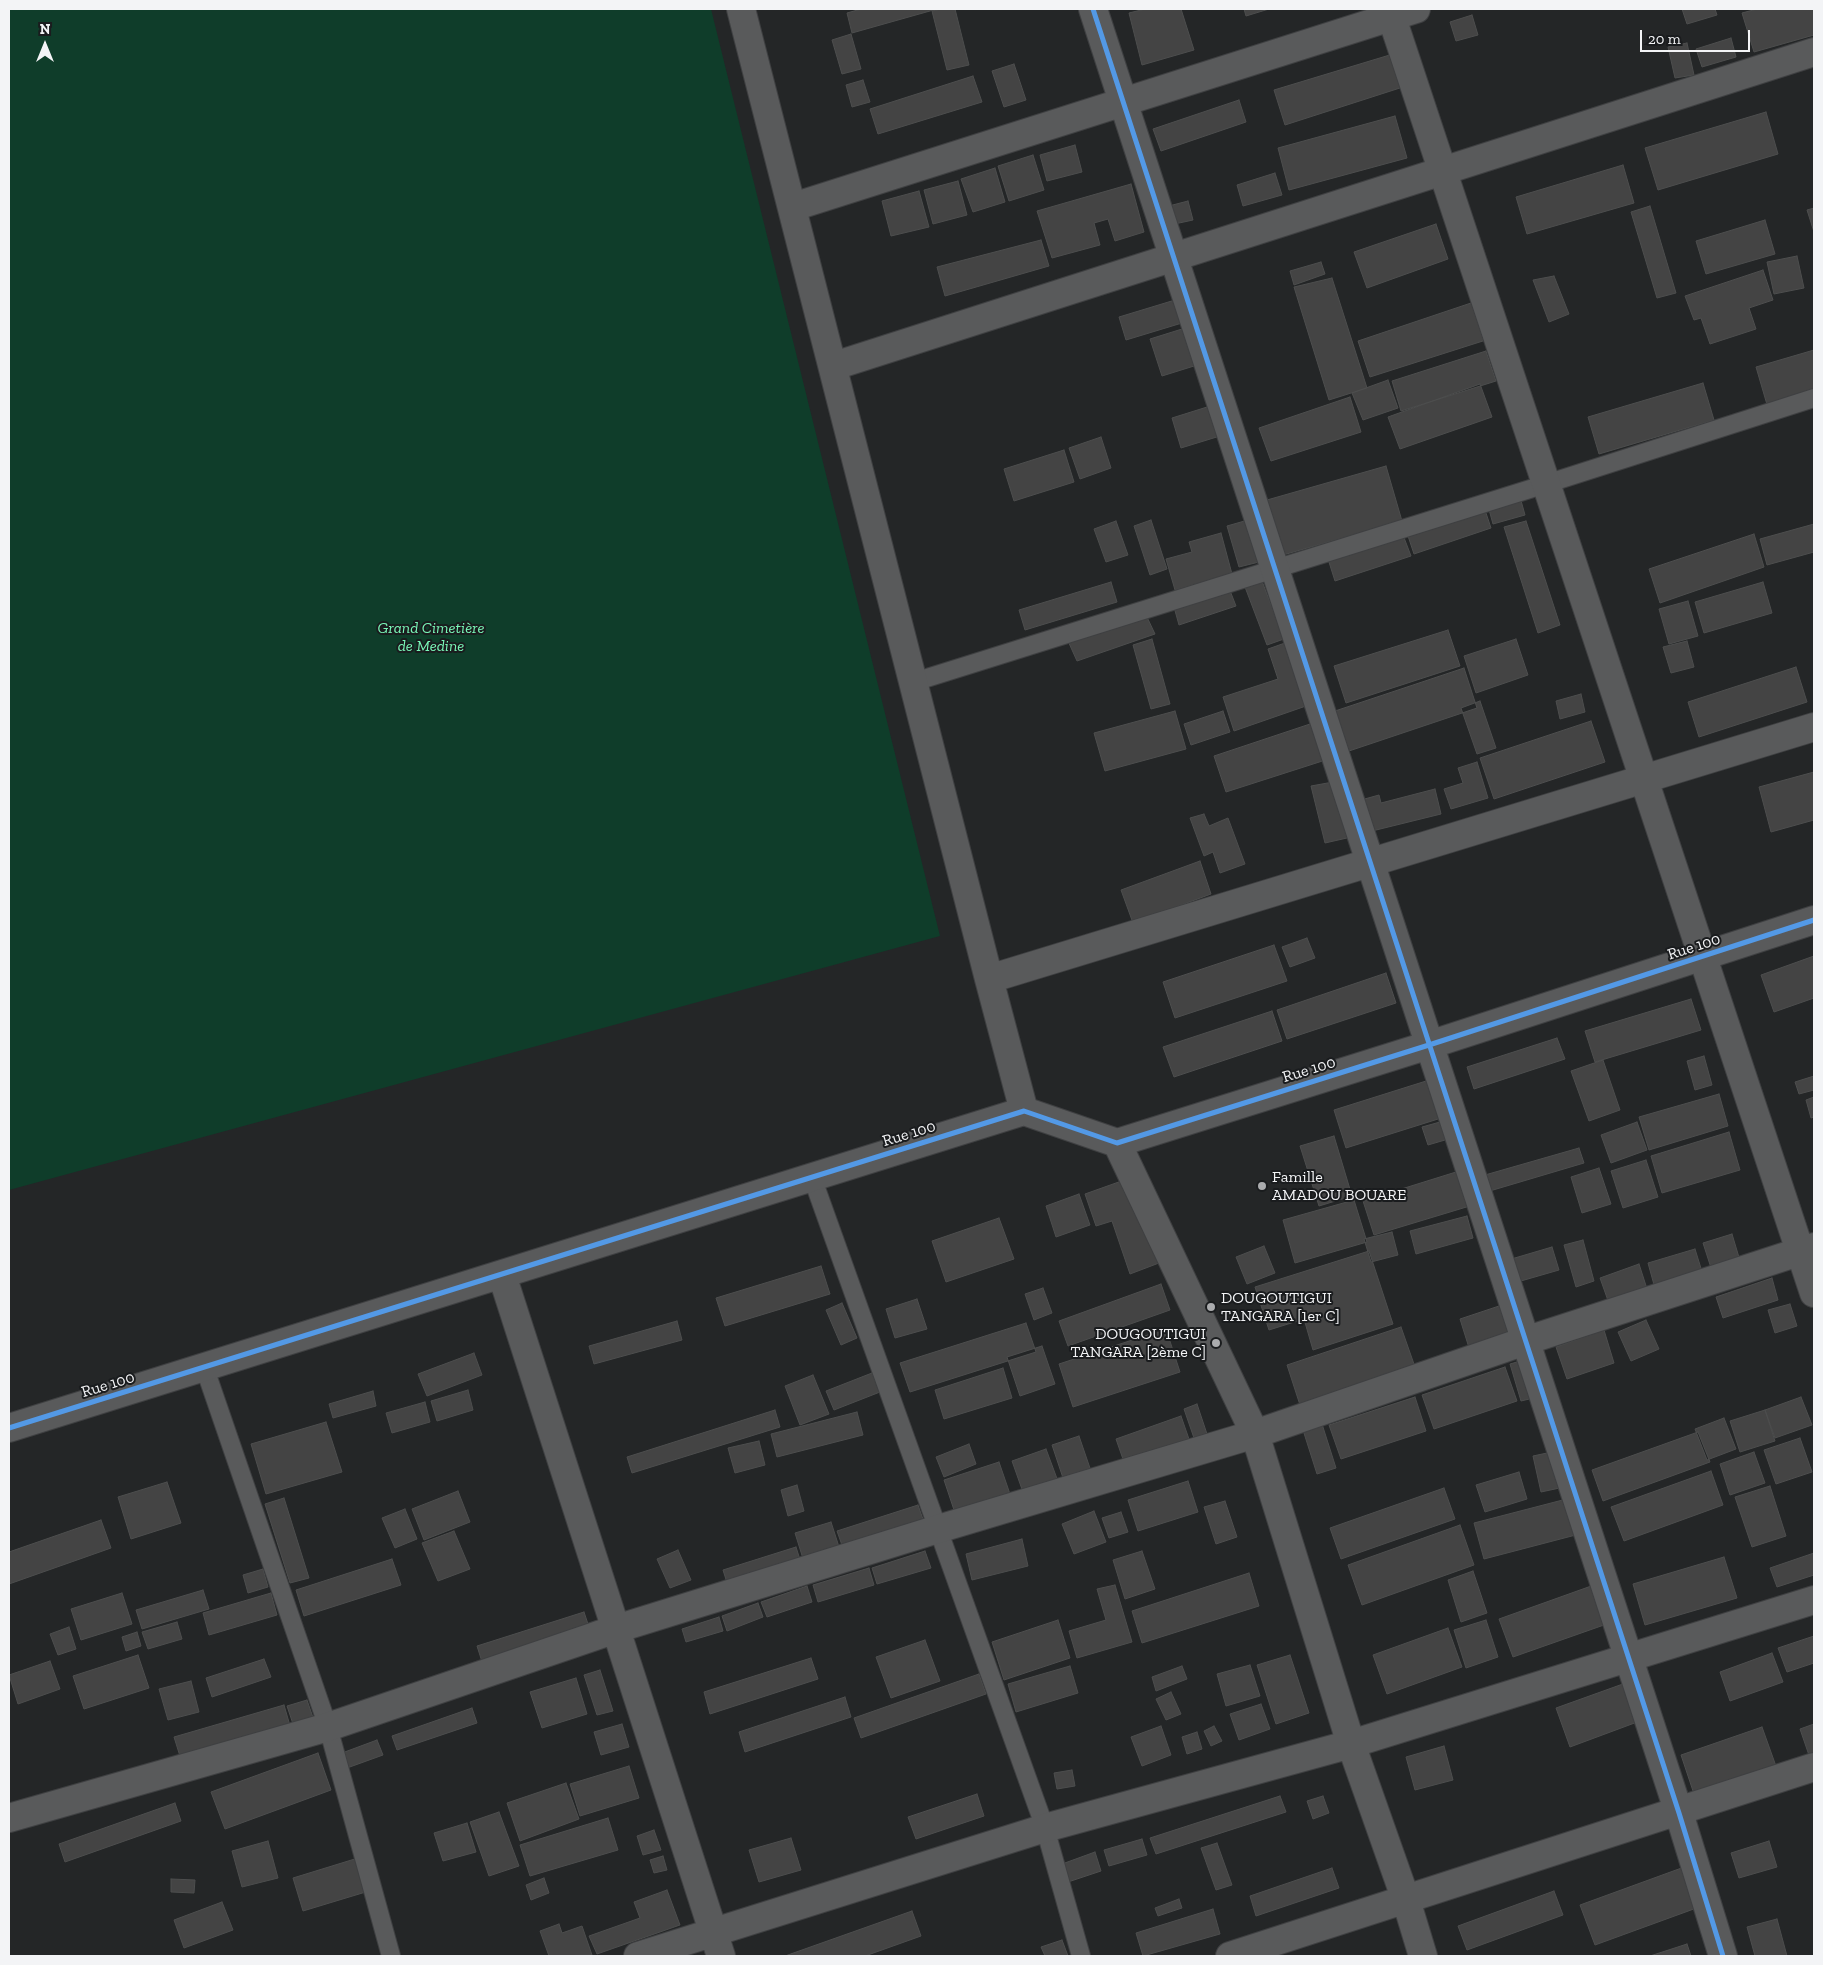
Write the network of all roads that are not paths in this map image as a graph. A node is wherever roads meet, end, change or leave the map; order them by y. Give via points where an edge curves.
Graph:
1 (741, 9) edge
2 (1093, 9) edge
3 (1399, 11) edge
4 (1814, 52) edge
5 (1124, 103) junction
6 (1442, 171) junction
7 (793, 207) junction
8 (1174, 258) junction
9 (834, 366) junction
10 (1814, 398) edge
11 (1546, 484) junction
12 (1275, 570) junction
13 (914, 682) junction
14 (1814, 727) edge
15 (1644, 779) junction
16 (1371, 864) junction
17 (1814, 920) edge
18 (1703, 957) junction
19 (989, 980) junction
20 (1430, 1045) junction
21 (1024, 1111) junction
22 (1117, 1144) junction
23 (812, 1177) junction
24 (1807, 1249) edge
25 (502, 1275) junction
26 (1814, 1293) edge
27 (1525, 1341) junction
28 (205, 1369) junction
29 (9, 1428) edge
30 (1255, 1434) junction
31 (938, 1529) junction
32 (1814, 1600) edge
33 (616, 1629) junction
34 (1628, 1658) junction
35 (328, 1728) junction
36 (1351, 1744) junction
37 (1814, 1768) edge
38 (1679, 1813) junction
39 (9, 1818) edge
40 (1045, 1828) junction
41 (1406, 1900) junction
42 (717, 1944) edge
43 (391, 1956) edge
44 (638, 1956) edge
45 (1081, 1956) edge
46 (1230, 1956) edge
47 (1423, 1956) edge
48 (1723, 1956) edge

1 - 7 street
2 - 5 street
3 - 5 street
3 - 6 street
4 - 6 street
5 - 7 street
5 - 8 street
6 - 8 street
6 - 11 street
7 - 9 street
8 - 9 street
8 - 12 street
9 - 13 street
10 - 11 lane
11 - 12 lane
11 - 15 street
12 - 13 lane
12 - 16 street
13 - 19 street
14 - 15 street
15 - 16 street
15 - 18 street
16 - 19 street
16 - 20 street
17 - 18 street, Rue 100
18 - 20 street, Rue 100
18 - 24 street
19 - 21 street
20 - 22 street, Rue 100
20 - 27 street
21 - 22 street
21 - 23 street, Rue 100
22 - 30 street
23 - 25 street, Rue 100
23 - 31 lane
24 - 26 street
24 - 27 street
25 - 28 street, Rue 100
25 - 33 street
27 - 30 street
27 - 34 street
28 - 29 street, Rue 100
28 - 35 lane
30 - 31 street
30 - 36 street
31 - 33 street
31 - 40 lane
32 - 34 street
33 - 35 street
33 - 42 street
34 - 36 street
34 - 38 street
35 - 39 street
35 - 43 lane
36 - 40 street
36 - 41 street
37 - 38 street
38 - 41 street
38 - 48 street
40 - 42 street
40 - 45 lane
41 - 46 street
41 - 47 street
42 - 44 street

